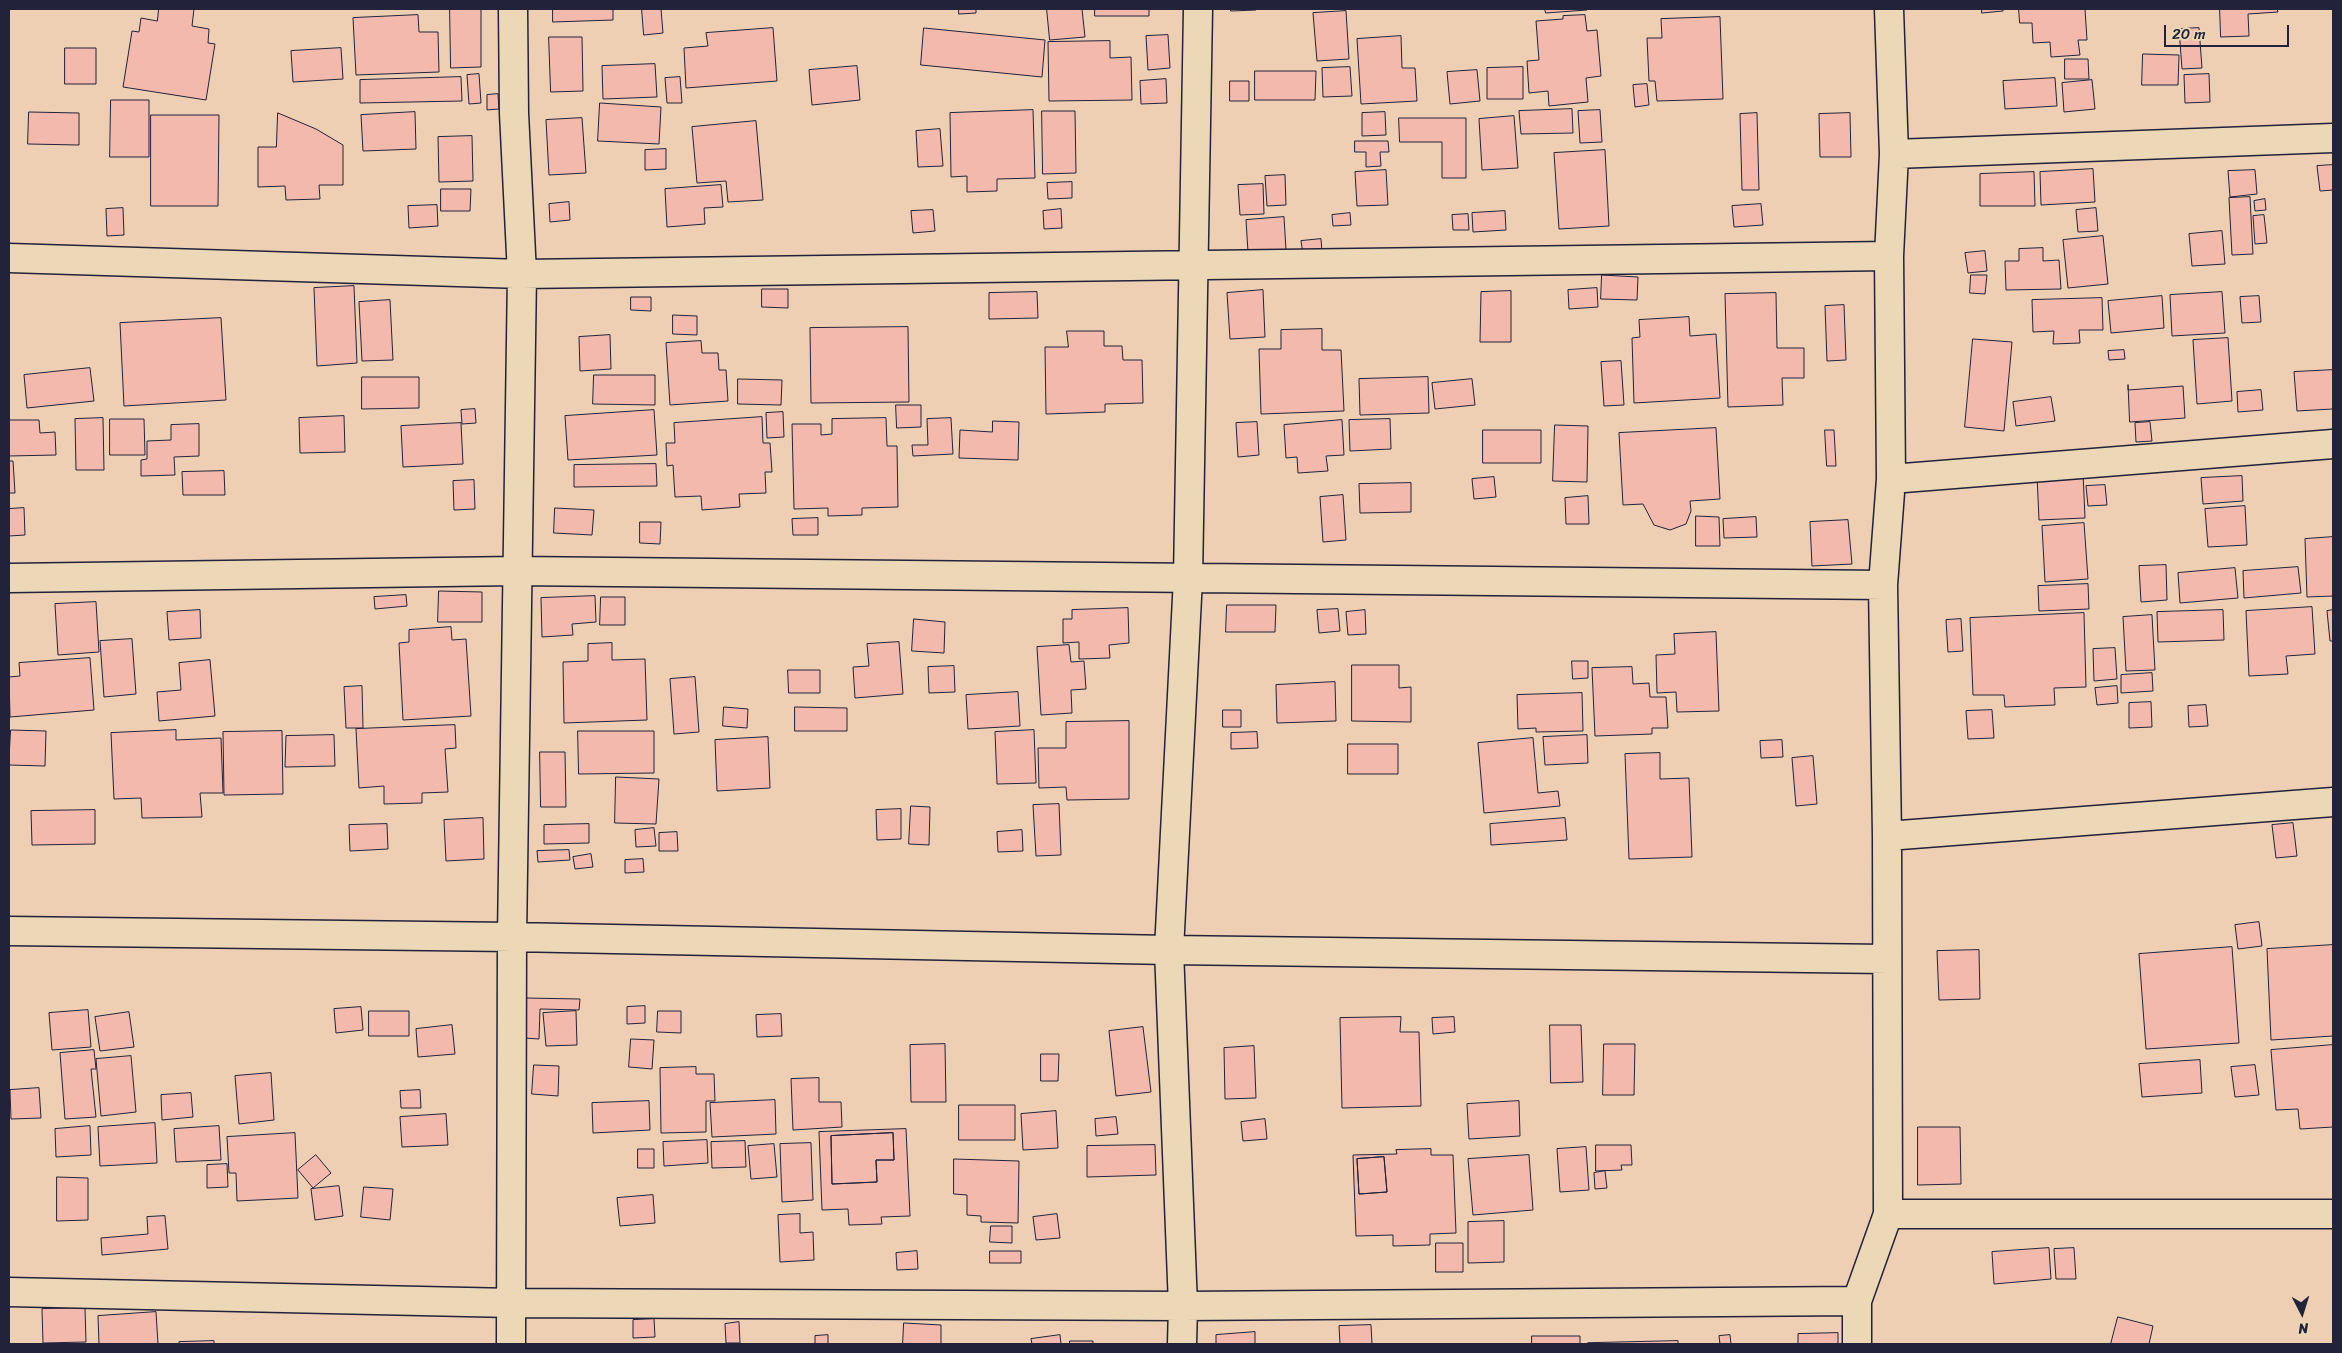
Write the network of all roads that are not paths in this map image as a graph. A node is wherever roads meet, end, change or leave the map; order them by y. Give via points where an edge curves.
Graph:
1 (513, 9) edge
2 (1198, 9) edge
3 (1889, 9) edge
4 (2333, 138) edge
5 (1894, 154) junction
6 (1889, 256) junction
7 (9, 258) edge
8 (1194, 264) junction
9 (522, 274) junction
10 (2333, 444) edge
11 (1891, 479) junction
12 (516, 571) junction
13 (9, 578) edge
14 (1188, 578) junction
15 (1883, 585) junction
16 (2333, 802) edge
17 (1887, 836) junction
18 (9, 931) edge
19 (512, 937) junction
20 (1169, 950) junction
21 (1887, 959) junction
22 (1888, 1214) junction
23 (2333, 1214) edge
24 (9, 1292) edge
25 (1857, 1300) junction
26 (512, 1303) junction
27 (1183, 1306) junction
28 (511, 1344) edge
29 (1182, 1344) edge
30 (1857, 1344) edge

1 - 9 street via 514,113
2 - 8 street
3 - 5 street
4 - 5 street
5 - 6 street
6 - 8 street
6 - 11 street
7 - 9 street
8 - 9 street
8 - 14 street
9 - 12 street
10 - 11 street
11 - 15 street
12 - 13 street
12 - 14 street
12 - 19 street
14 - 15 street
14 - 20 street
15 - 17 street
16 - 17 street
17 - 21 street
18 - 19 street
19 - 20 street
19 - 26 street
20 - 21 street
20 - 27 street
21 - 22 street
22 - 23 street
22 - 25 street
24 - 26 street
25 - 27 street
25 - 30 street
26 - 27 street
26 - 28 street
27 - 29 street

